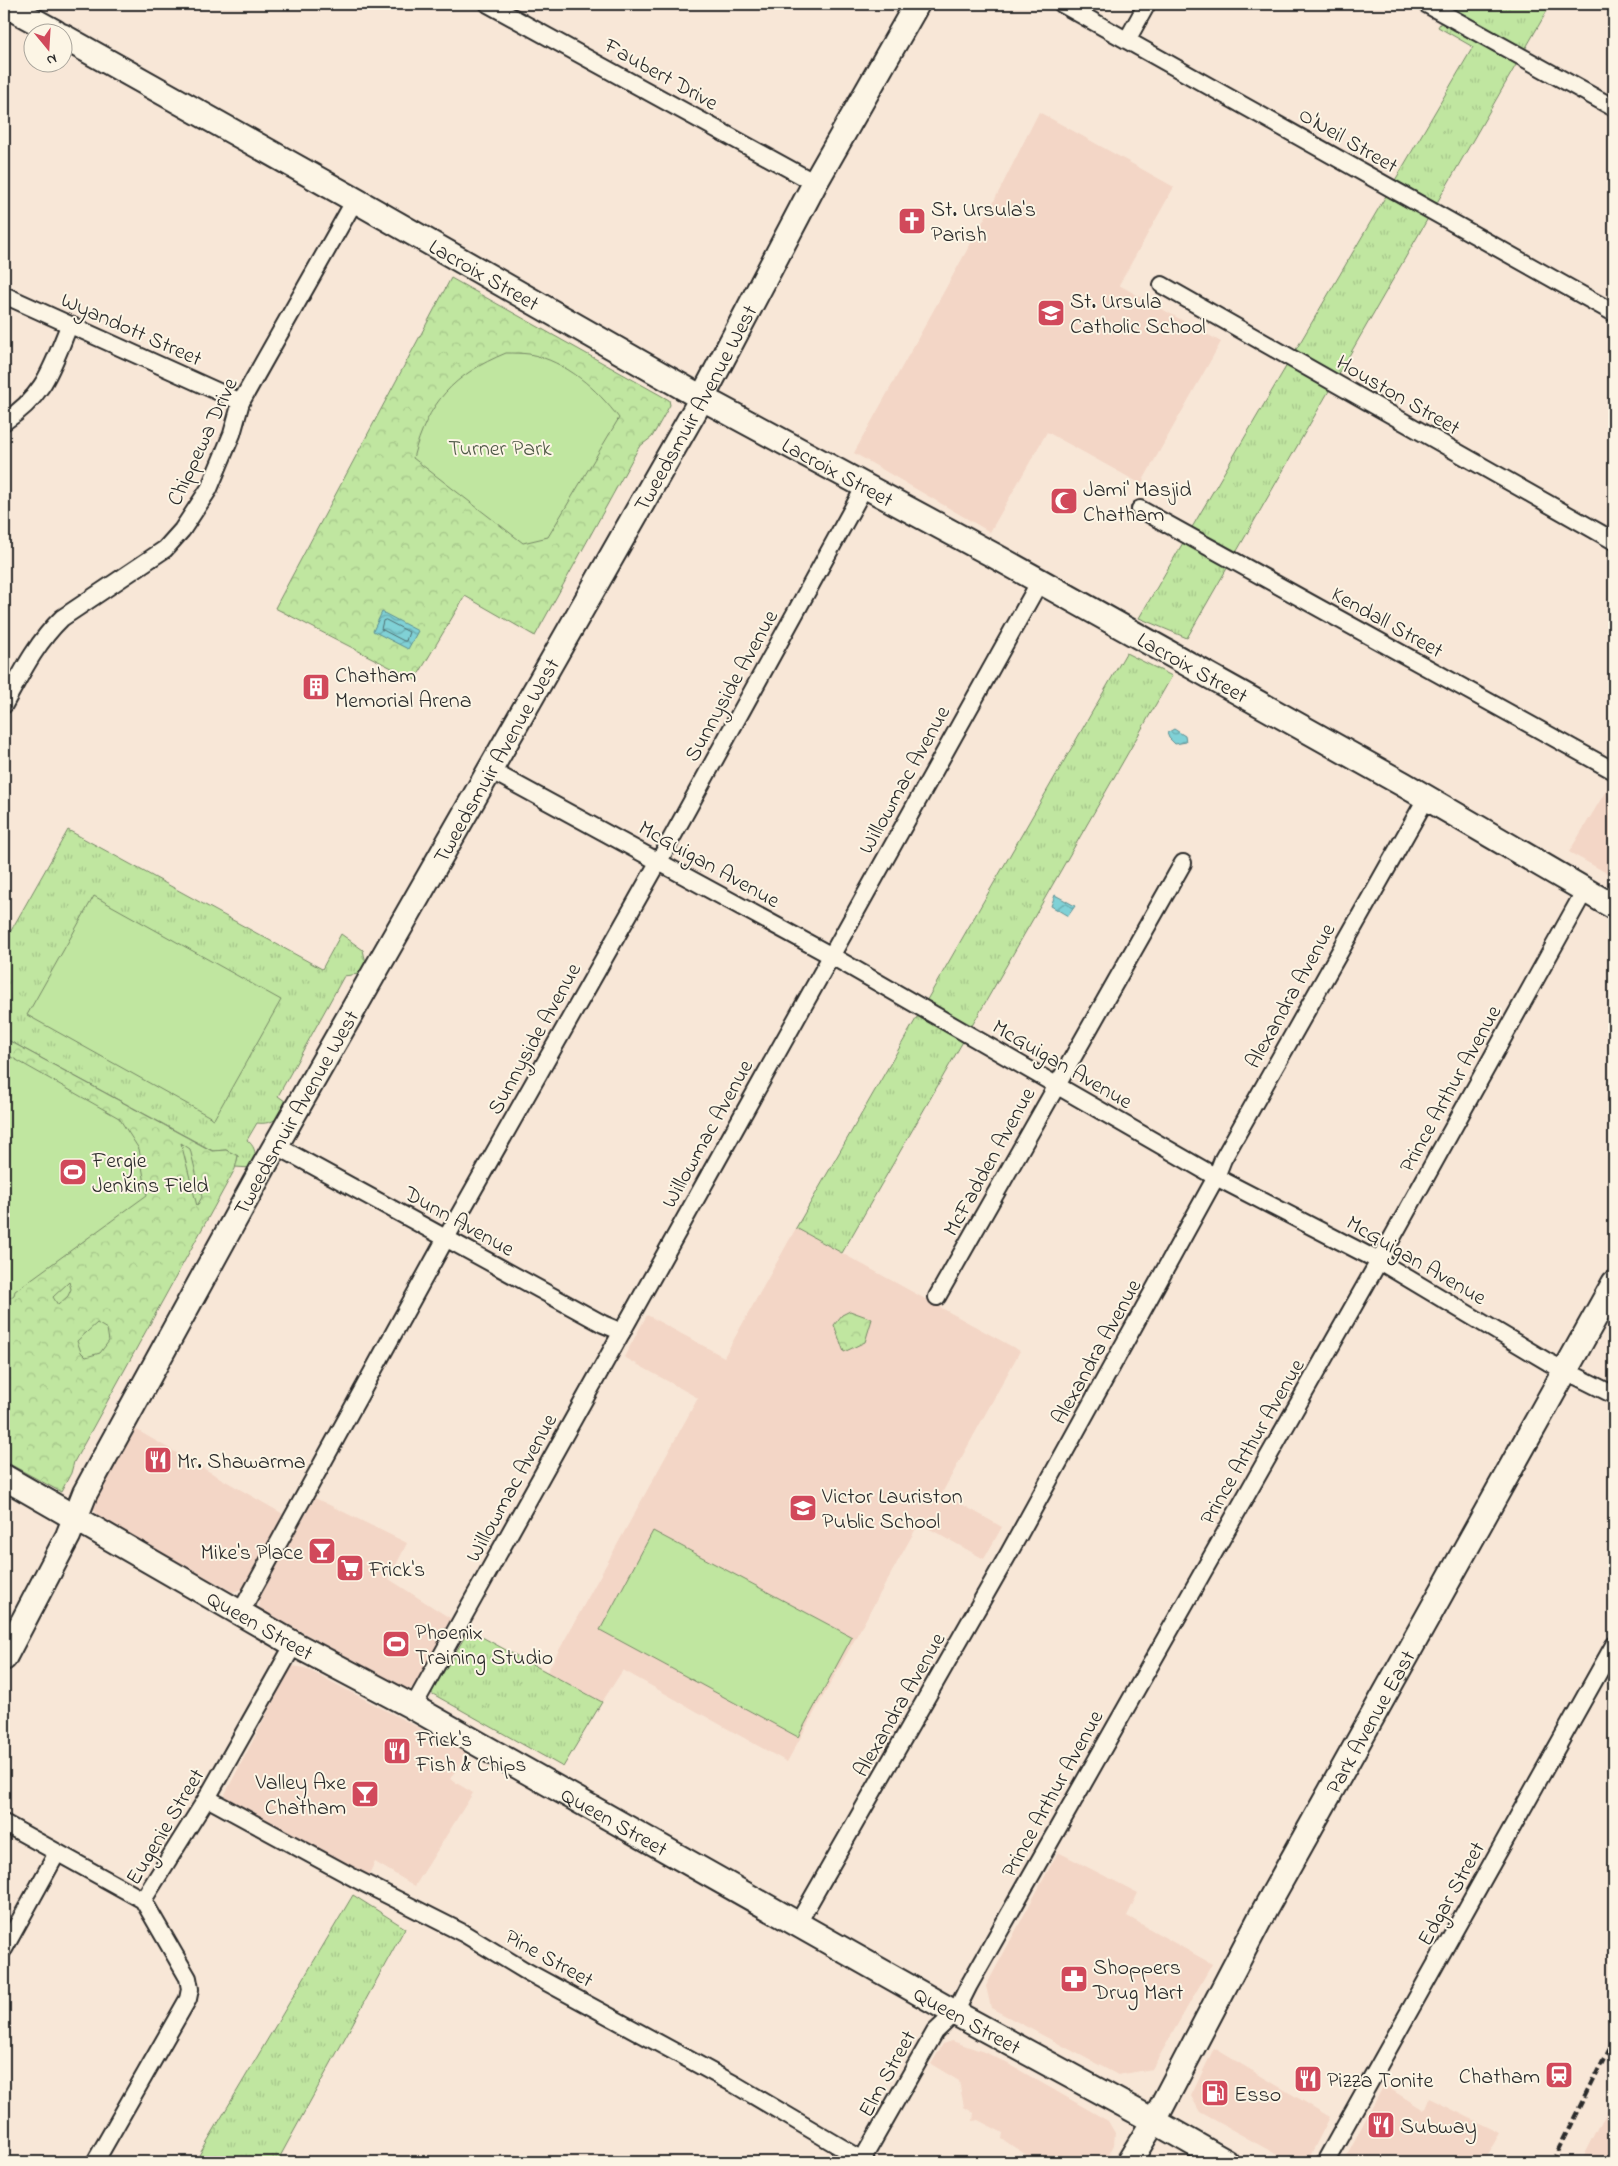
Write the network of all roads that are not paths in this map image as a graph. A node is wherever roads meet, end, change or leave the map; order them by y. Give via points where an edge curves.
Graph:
1 (4, 4) edge
2 (488, 4) edge
3 (917, 4) edge
4 (1062, 4) edge
5 (1147, 4) edge
6 (1426, 4) edge
7 (37, 22) edge
8 (1127, 40) junction
9 (72, 42) edge
10 (1614, 108) edge
11 (815, 183) junction
12 (355, 200) junction
13 (1162, 285) dead end
14 (4, 295) edge
15 (1614, 314) edge
16 (69, 326) junction
17 (702, 398) junction
18 (241, 402) junction
19 (4, 422) edge
20 (865, 486) junction
21 (1140, 510) dead end
22 (1614, 541) edge
23 (1040, 581) junction
24 (4, 706) edge
25 (488, 769) junction
26 (1614, 771) edge
27 (1427, 797) junction
28 (659, 861) junction
29 (1183, 863) dead end
30 (1585, 890) junction
31 (1614, 906) edge
32 (830, 955) junction
33 (1056, 1085) junction
34 (277, 1146) junction
35 (1216, 1177) junction
36 (446, 1238) junction
37 (1379, 1260) junction
38 (1614, 1283) edge
39 (937, 1297) dead end
40 (622, 1332) junction
41 (1566, 1370) junction
42 (1614, 1395) edge
43 (4, 1477) edge
44 (75, 1518) junction
45 (240, 1613) junction
46 (294, 1644) junction
47 (1614, 1646) edge
48 (4, 1658) edge
49 (413, 1707) junction
50 (207, 1798) junction
51 (4, 1823) edge
52 (57, 1853) junction
53 (143, 1900) junction
54 (798, 1923) junction
55 (4, 1949) edge
56 (955, 2013) junction
57 (1154, 2121) junction
58 (864, 2161) edge
59 (95, 2162) edge
60 (1129, 2162) edge
61 (1226, 2162) edge
62 (1325, 2162) edge

1 - 7 street
2 - 11 street, Faubert Drive
3 - 11 street, Tweedsmuir Avenue West
4 - 8 street, O'Neil Street
5 - 8 street
6 - 10 street
8 - 15 street, O'Neil Street
9 - 12 street, Lacroix Street
11 - 17 street, Tweedsmuir Avenue West
12 - 17 street, Lacroix Street
12 - 18 street, Chippewa Drive
13 - 22 street, Houston Street
14 - 16 street, Wyandott Street
16 - 18 street, Wyandott Street
16 - 19 street via 42,387 21,410
17 - 20 street, Lacroix Street
17 - 25 street, Tweedsmuir Avenue West
18 - 24 street, Chippewa Drive via 232,434 209,488 182,530 165,549 55,624 36,646
20 - 23 street, Lacroix Street
20 - 28 street, Sunnyside Avenue
21 - 26 street, Kendall Street
23 - 27 street, Lacroix Street
23 - 32 street, Willowmac Avenue
25 - 28 street, McGuigan Avenue
25 - 34 street, Tweedsmuir Avenue West
27 - 30 street, Lacroix Street
27 - 35 street, Alexandra Avenue via 1223,1159
28 - 32 street, McGuigan Avenue
28 - 36 street, Sunnyside Avenue
29 - 33 street, McFadden Avenue
30 - 31 street, Lacroix Street
30 - 37 street, Prince Arthur Avenue
32 - 33 street, McGuigan Avenue
32 - 40 street, Willowmac Avenue
33 - 35 street, McGuigan Avenue
33 - 39 street, McFadden Avenue
34 - 36 street, Dunn Avenue
34 - 44 street, Tweedsmuir Avenue West via 93,1479
35 - 37 street, McGuigan Avenue
35 - 54 street, Alexandra Avenue via 1010,1553
36 - 40 street, Dunn Avenue
36 - 45 street, Sunnyside Avenue
37 - 41 street, McGuigan Avenue
37 - 56 street, Prince Arthur Avenue
38 - 41 street, Park Avenue East
40 - 49 street, Willowmac Avenue
41 - 42 street, McGuigan Avenue
41 - 57 street, Park Avenue East via 1265,1909
43 - 44 street, Queen Street
44 - 45 street, Queen Street
44 - 48 street, Tweedsmuir Avenue West
45 - 46 street, Queen Street
46 - 49 street, Queen Street
46 - 50 street, Eugenie Street
47 - 62 street, Edgar Street
49 - 54 street, Queen Street
50 - 53 street, Eugenie Street
50 - 58 street, Pine Street via 462,1933 734,2084
51 - 52 street
52 - 53 street
52 - 55 street
53 - 59 street, Eugenie Street via 182,1965 190,1989 188,1999
54 - 56 street, Queen Street
56 - 57 street, Queen Street
56 - 58 street, Elm Street via 935,2032
57 - 60 street, Park Avenue East
57 - 61 street, Queen Street

